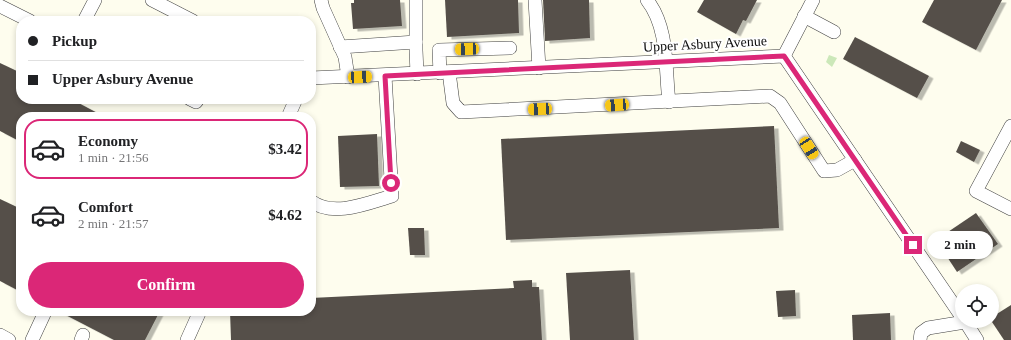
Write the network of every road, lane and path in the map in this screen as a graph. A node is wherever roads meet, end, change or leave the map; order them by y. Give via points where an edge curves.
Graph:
1 (95, 0) edge
2 (152, 0) edge
3 (321, 0) edge
4 (416, 0) edge
5 (535, 0) edge
6 (647, 0) edge
7 (813, 0) edge
8 (0, 6) edge
9 (20, 16) edge
10 (87, 16) edge
11 (182, 16) edge
12 (804, 16) junction
13 (834, 32) dead end
14 (416, 42) junction
15 (340, 47) junction
16 (510, 48) dead end
17 (784, 56) junction
18 (666, 62) junction
19 (539, 68) junction
20 (444, 73) junction
21 (418, 74) junction
22 (385, 76) junction
23 (348, 77) junction
24 (316, 78) edge
25 (669, 102) junction
26 (1011, 126) edge
27 (855, 160) junction
28 (316, 205) edge
29 (1011, 209) edge
30 (955, 307) edge
31 (43, 316) edge
32 (198, 316) edge
33 (955, 322) edge
34 (969, 328) edge
35 (0, 335) edge
36 (9, 340) edge
37 (32, 340) edge
38 (187, 340) edge
39 (920, 340) edge
40 (977, 340) edge

1 - 10 street
2 - 11 street
3 - 15 street
4 - 14 street
5 - 19 street
6 - 18 street via 661,28
7 - 12 street
8 - 9 street
12 - 13 street
12 - 17 street
14 - 15 street
14 - 21 street
15 - 23 street via 345,56
16 - 20 street via 439,50
17 - 18 street, Upper Asbury Avenue
17 - 27 street, Upper Asbury Avenue
18 - 19 street, Upper Asbury Avenue
18 - 25 street
19 - 20 street, Upper Asbury Avenue
20 - 21 street, Upper Asbury Avenue
20 - 25 street via 453,103 461,112
21 - 22 street, Upper Asbury Avenue
22 - 23 street, Upper Asbury Avenue
22 - 28 street via 392,196 356,206 333,209
23 - 24 street, Upper Asbury Avenue
25 - 27 street via 770,96 780,103 824,171 837,170
26 - 29 street via 976,191
27 - 30 street, Upper Asbury Avenue
31 - 37 street
32 - 38 street
33 - 39 street via 928,328 920,333
34 - 40 street, Upper Asbury Avenue
35 - 36 street

